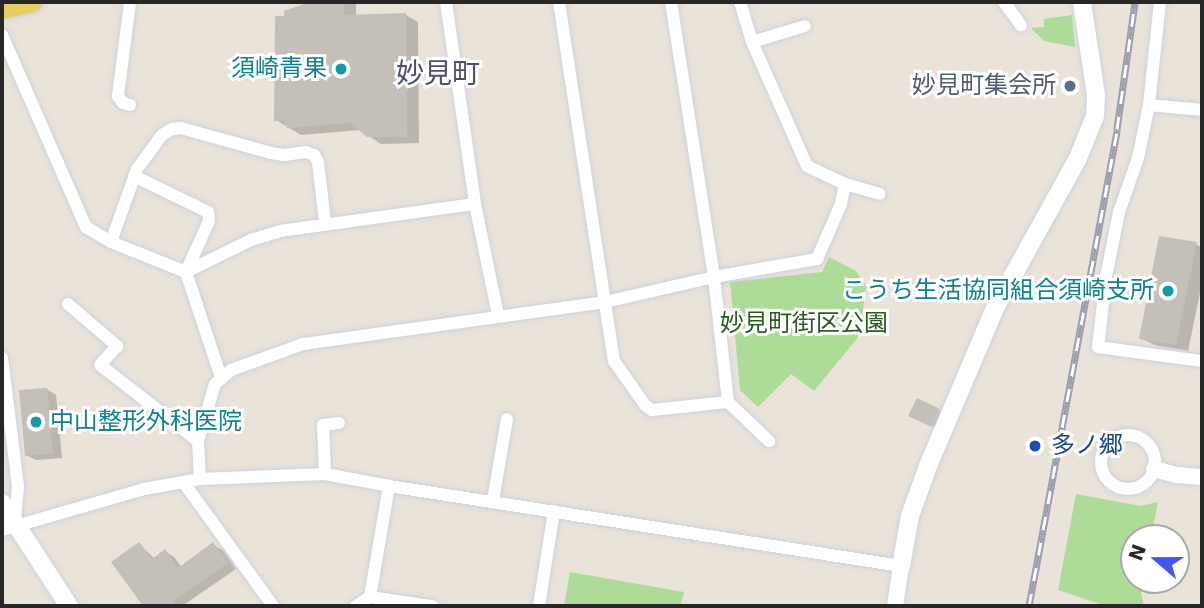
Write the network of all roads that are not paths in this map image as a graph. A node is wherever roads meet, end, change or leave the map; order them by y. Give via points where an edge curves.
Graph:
1 (32, 2) edge
2 (130, 2) edge
3 (446, 2) edge
4 (559, 2) edge
5 (671, 2) edge
6 (740, 2) edge
7 (1004, 2) edge
8 (1082, 2) edge
9 (1160, 2) edge
10 (2, 9) edge
11 (1021, 24) dead end
12 (805, 26) dead end
13 (2, 35) edge
14 (752, 42) junction
15 (130, 105) dead end
16 (1149, 105) junction
17 (1202, 110) edge
18 (134, 176) junction
19 (845, 184) junction
20 (880, 194) dead end
21 (475, 204) junction
22 (326, 222) junction
23 (111, 242) junction
24 (186, 272) junction
25 (714, 277) junction
26 (605, 302) junction
27 (68, 304) dead end
28 (498, 315) junction
29 (2, 358) edge
30 (1202, 361) edge
31 (221, 377) junction
32 (728, 402) junction
33 (508, 419) dead end
34 (339, 423) dead end
35 (198, 441) junction
36 (769, 441) dead end
37 (1154, 469) junction
38 (325, 474) junction
39 (1202, 477) edge
40 (200, 479) junction
41 (184, 482) junction
42 (389, 486) junction
43 (493, 500) junction
44 (2, 503) edge
45 (554, 511) junction
46 (6, 524) edge
47 (901, 566) junction
48 (370, 597) junction
49 (69, 606) edge
50 (273, 606) edge
51 (356, 606) edge
52 (432, 606) edge
53 (539, 606) edge
54 (895, 606) edge

1 - 10 main road
2 - 15 street via 118,96
3 - 21 street
4 - 26 street
5 - 25 street
6 - 14 street
7 - 11 street
8 - 47 main road via 1095,116 1078,158 995,308 928,466 910,516
9 - 16 street
12 - 14 street
13 - 23 street via 82,220
14 - 19 street via 807,166
16 - 17 street
16 - 30 street via 1138,158 1119,212 1098,347
18 - 22 street via 172,128 284,155 306,152 318,162
18 - 23 street
18 - 24 street via 208,212 209,221
19 - 20 street
19 - 25 street via 817,259
21 - 22 street
21 - 28 street
22 - 24 street via 251,240
23 - 24 street
24 - 31 street
25 - 26 street
25 - 32 street
26 - 28 street
26 - 32 street via 614,361 645,405 663,411
27 - 35 street via 117,346 100,365
28 - 31 street via 303,344
29 - 46 street via 18,486
31 - 35 street via 204,413
32 - 36 street
33 - 43 street
34 - 38 street via 323,425
35 - 40 street
37 - 37 street via 1136,488 1117,488 1104,475 1100,457 1109,441 1134,435 1153,452
37 - 39 street
38 - 40 street
38 - 42 street
40 - 41 street
41 - 46 street
41 - 50 street
42 - 43 street
42 - 48 street
43 - 45 street
44 - 46 main road
45 - 47 street
45 - 53 street
46 - 49 main road
47 - 54 street
48 - 51 street
48 - 52 street

